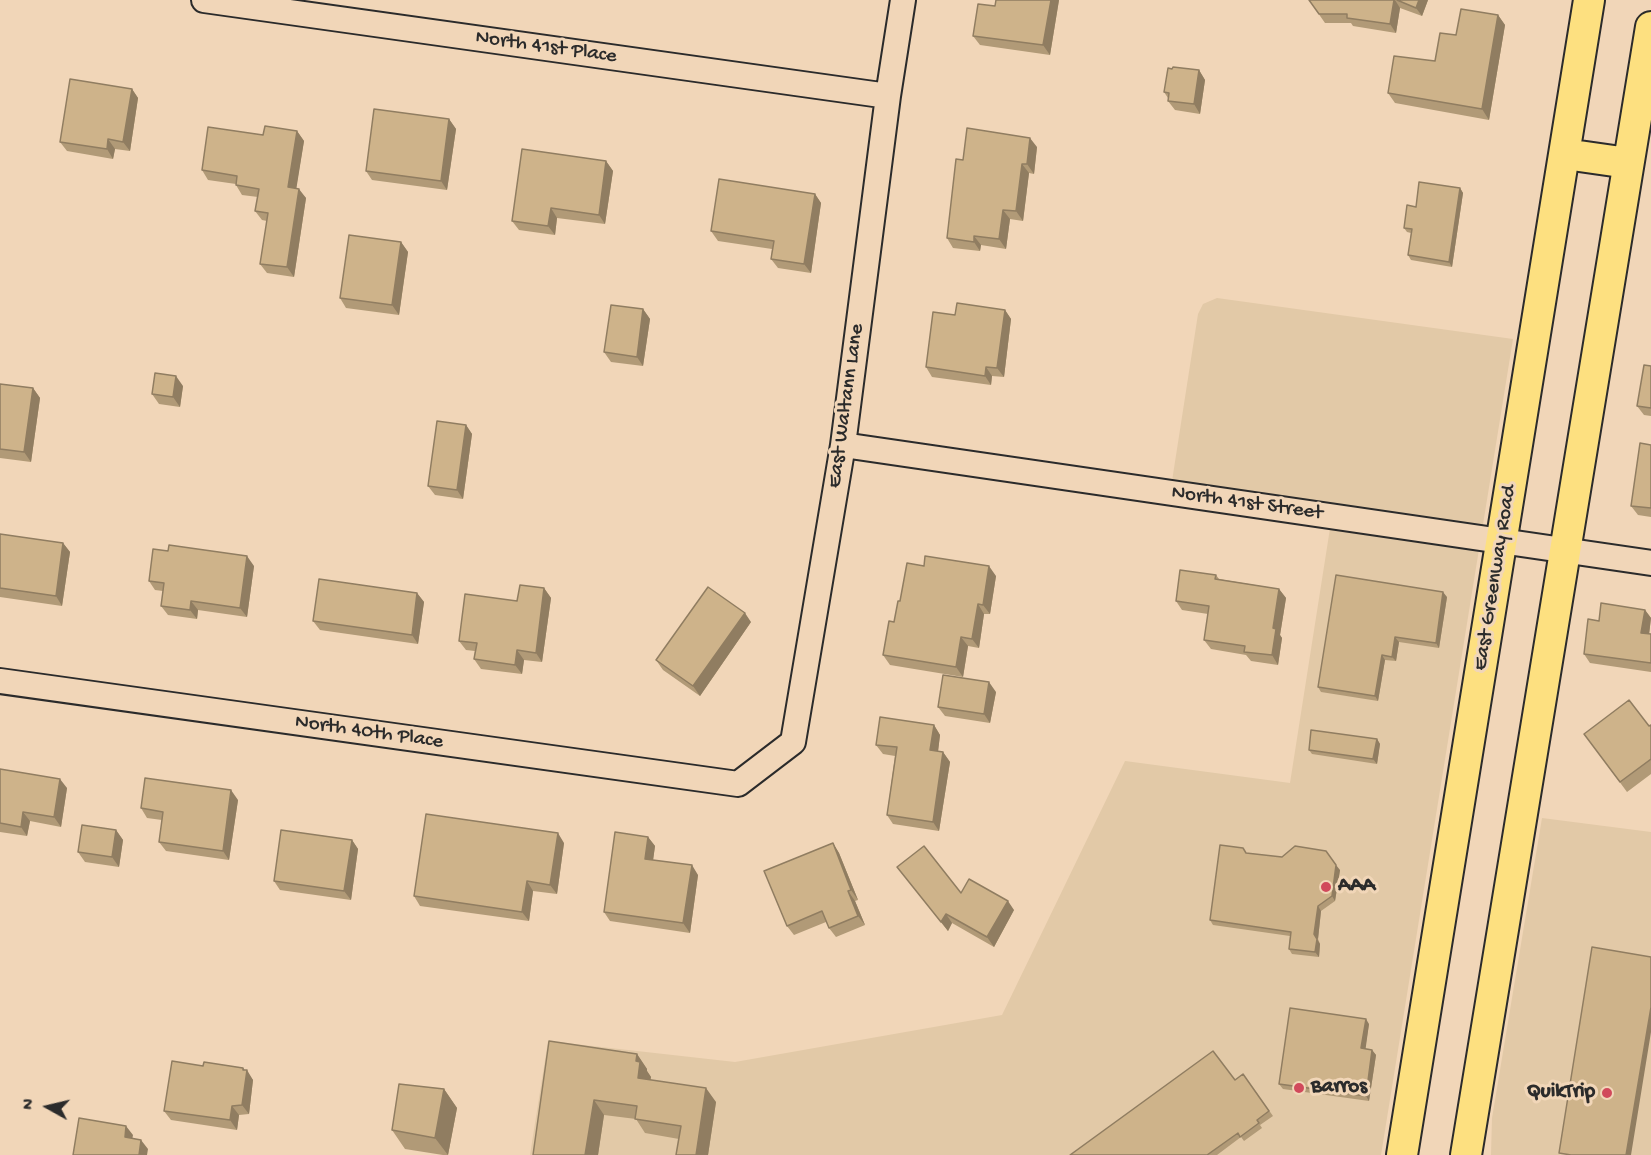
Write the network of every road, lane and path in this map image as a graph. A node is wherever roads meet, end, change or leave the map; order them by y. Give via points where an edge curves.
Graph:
1 (204, 0) edge
2 (903, 0) edge
3 (1589, 0) edge
4 (1651, 27) edge
5 (888, 96) junction
6 (1564, 154) junction
7 (1628, 163) junction
8 (843, 445) junction
9 (1502, 541) junction
10 (1565, 550) junction
11 (1651, 563) edge
12 (0, 681) edge
13 (738, 784) joint
14 (1402, 1155) edge
15 (1466, 1155) edge

1 - 5 street, North 41st Place
2 - 5 street, East Waltann Lane
3 - 6 main road, East Greenway Road
4 - 7 main road
5 - 8 street, East Waltann Lane
6 - 7 main road
6 - 9 main road, East Greenway Road
7 - 10 main road
8 - 9 street, North 41st Street
8 - 13 street, East Waltann Lane via 792,742
9 - 10 street, North 41st Street
9 - 14 main road, East Greenway Road
10 - 11 street, North 41st Street
10 - 15 main road
12 - 13 street, North 40th Place

